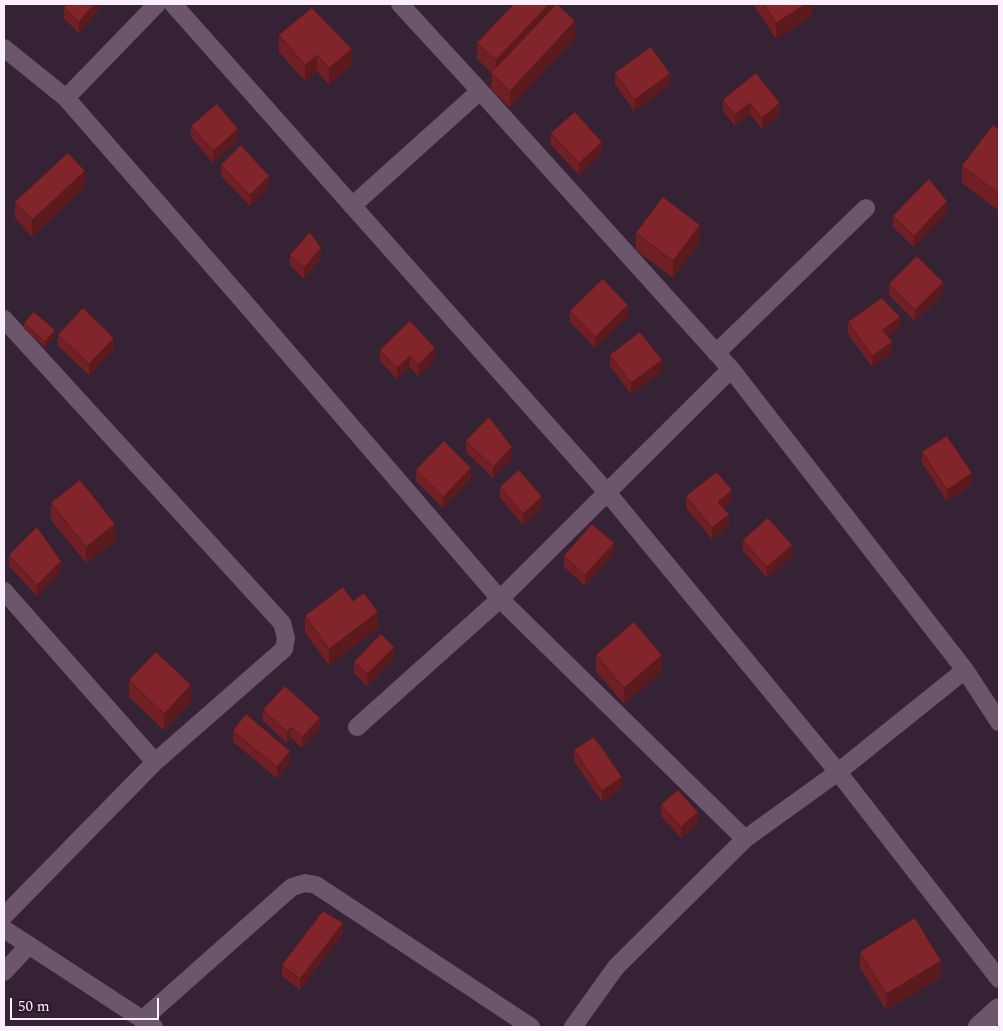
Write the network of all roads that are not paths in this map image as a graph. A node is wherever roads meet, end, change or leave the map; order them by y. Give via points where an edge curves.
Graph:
1 (157, 4) edge
2 (172, 4) edge
3 (400, 4) edge
4 (4, 48) edge
5 (480, 90) junction
6 (66, 98) junction
7 (352, 206) junction
8 (866, 208) dead end
9 (4, 319) edge
10 (716, 353) junction
11 (731, 369) junction
12 (606, 491) junction
13 (4, 591) edge
14 (500, 599) junction
15 (965, 670) junction
16 (999, 722) edge
17 (357, 728) dead end
18 (155, 762) junction
19 (838, 772) junction
20 (745, 839) junction
21 (4, 916) edge
22 (4, 929) edge
23 (29, 945) junction
24 (4, 972) edge
25 (999, 979) edge
26 (999, 1009) edge
27 (148, 1024) edge
28 (531, 1027) edge
29 (573, 1027) edge
30 (979, 1027) edge

1 - 6 street
2 - 7 street
3 - 5 street
4 - 6 street
5 - 7 street
5 - 10 street
6 - 14 street
7 - 12 street
8 - 10 street
9 - 18 street via 282,623 286,638 284,649
10 - 11 street
11 - 12 street
11 - 15 street
12 - 14 street
12 - 19 street
13 - 18 street
14 - 17 street
14 - 20 street
15 - 16 street
15 - 19 street
18 - 21 street
19 - 20 street
19 - 25 street
20 - 29 street via 616,967
22 - 23 street
23 - 24 street
23 - 27 street
26 - 30 street
27 - 28 street via 292,887 305,883 316,885

